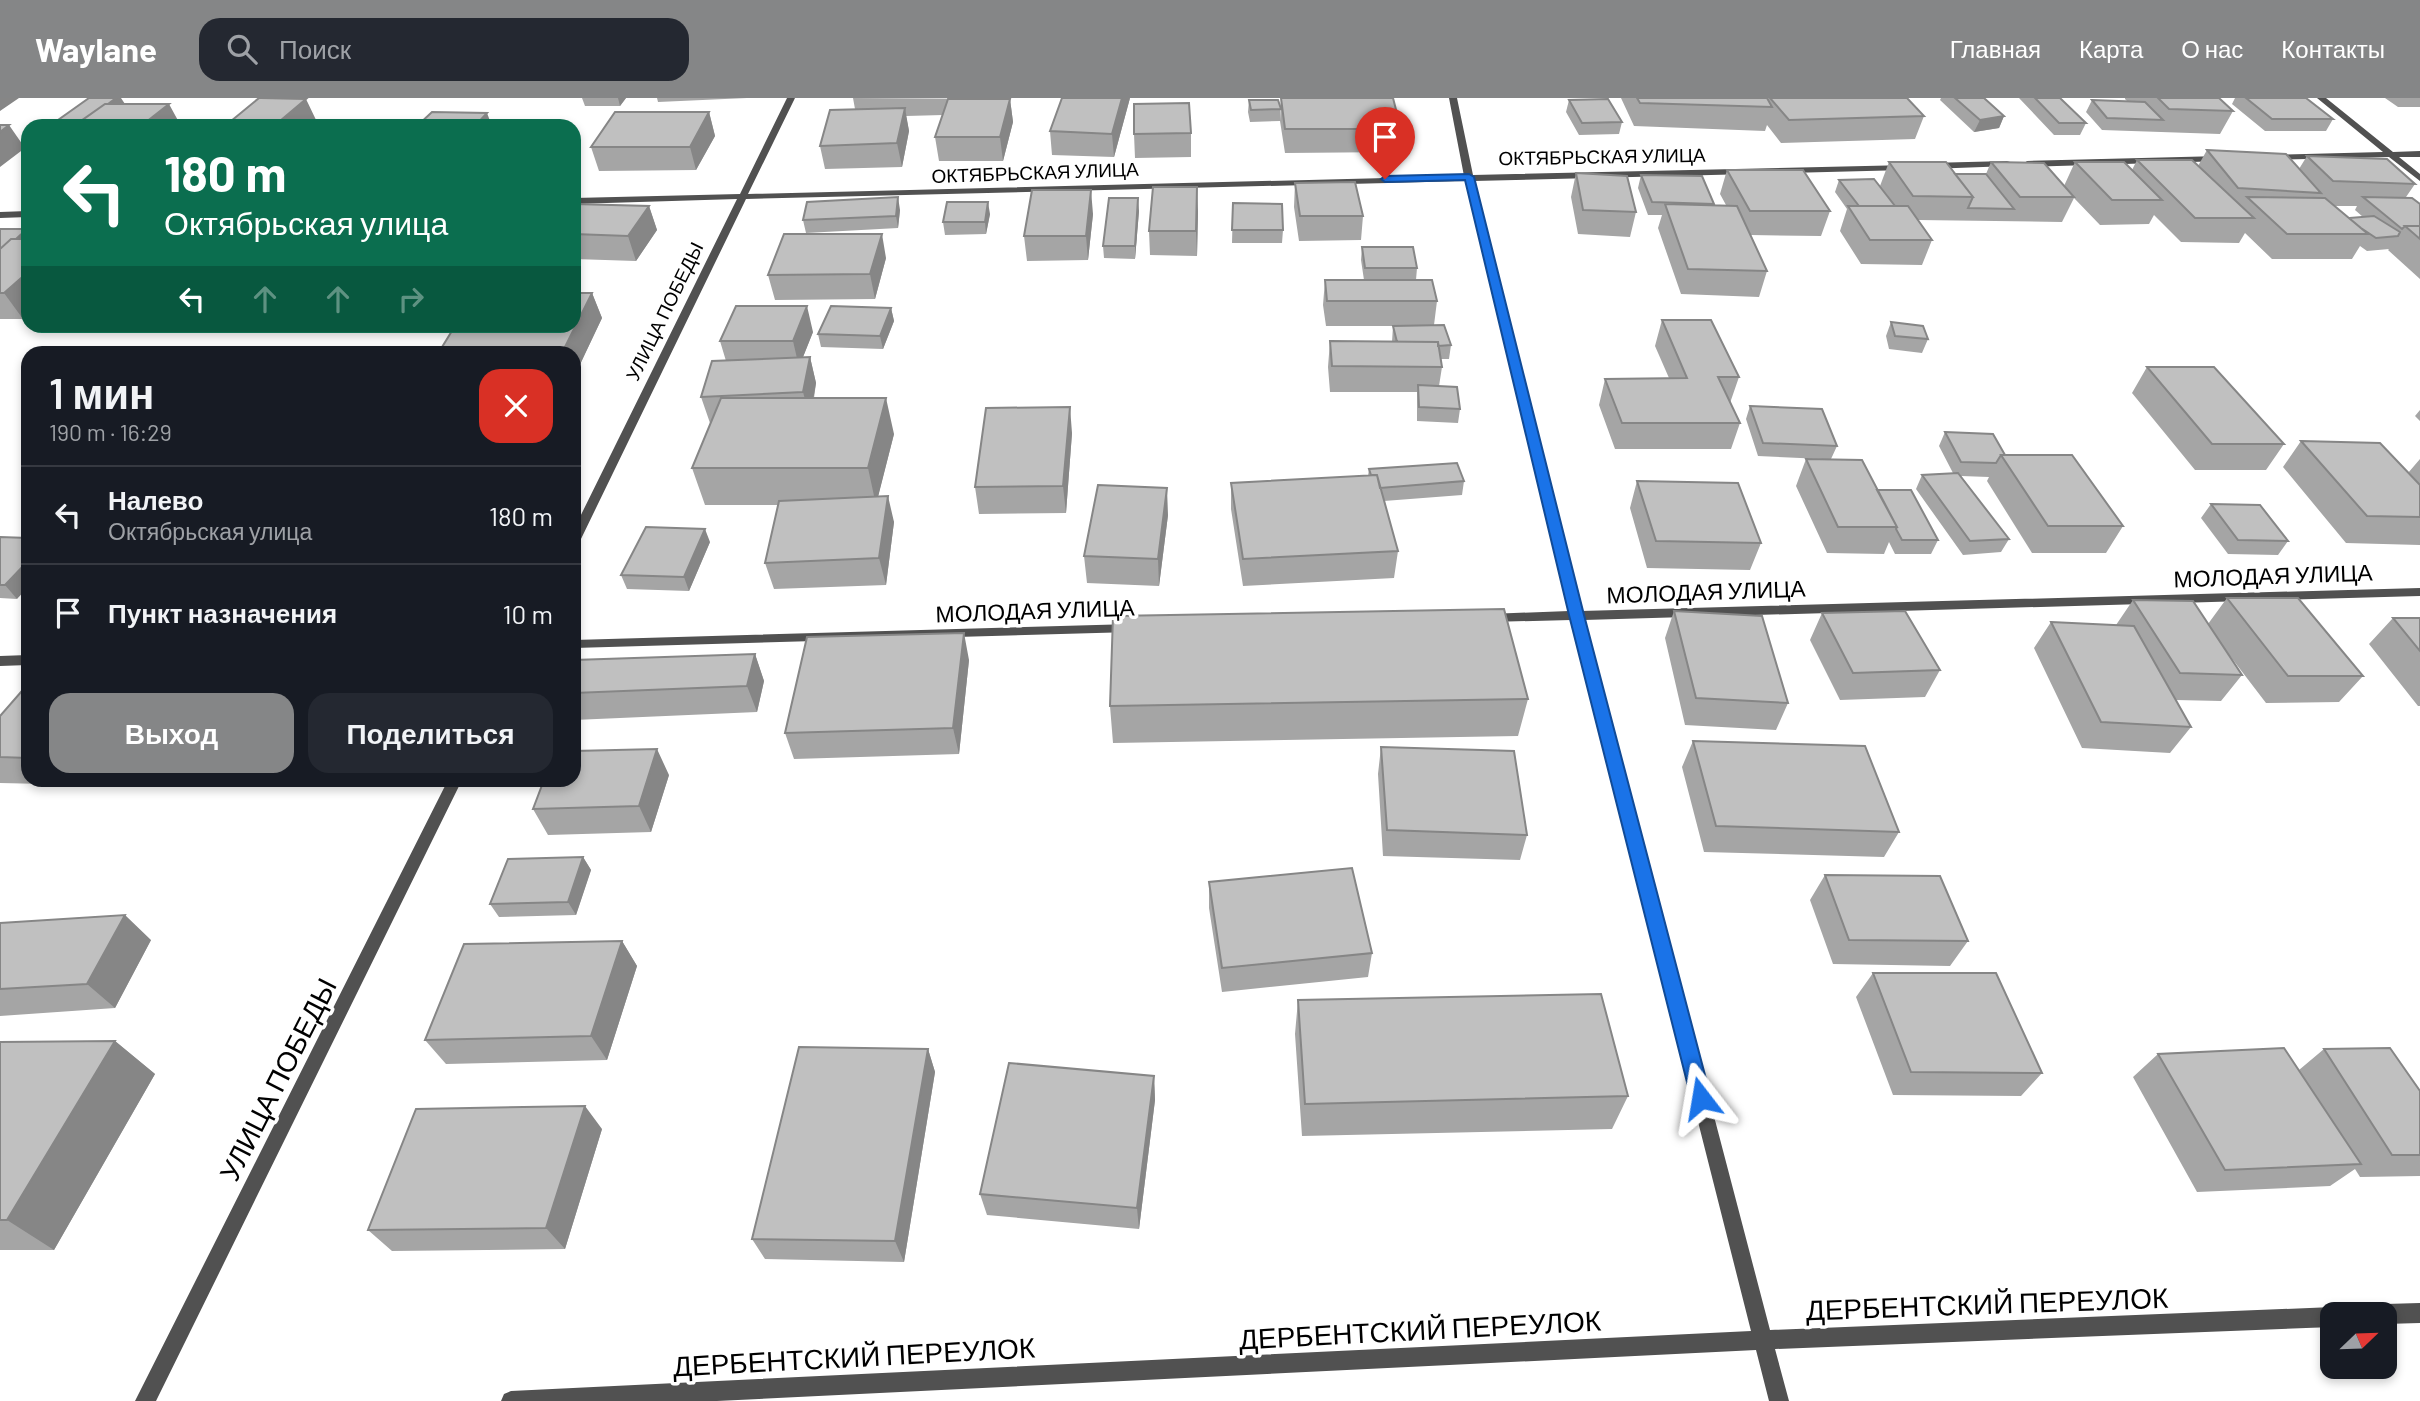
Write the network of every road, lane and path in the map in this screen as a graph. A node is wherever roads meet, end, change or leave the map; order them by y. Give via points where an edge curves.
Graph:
1 (791, 98) edge
2 (1453, 98) edge
3 (2321, 98) edge
4 (2420, 154) edge
5 (2391, 155) junction
6 (2265, 158) edge
7 (2237, 159) edge
8 (1469, 177) junction
9 (2420, 178) edge
10 (742, 198) junction
11 (581, 201) edge
12 (21, 214) edge
13 (0, 215) edge
14 (581, 527) edge
15 (2420, 592) edge
16 (1576, 615) junction
17 (1479, 618) edge
18 (1145, 628) edge
19 (581, 644) edge
20 (21, 660) edge
21 (0, 661) edge
22 (452, 787) edge
23 (2420, 1313) edge
24 (2398, 1314) edge
25 (2320, 1318) edge
26 (1763, 1340) junction
27 (145, 1401) edge
28 (510, 1401) edge
29 (1779, 1401) edge

1 - 10 street, УЛИЦА ПОБЕДЫ
2 - 8 street
3 - 5 street
4 - 5 street
5 - 6 street
5 - 9 street
7 - 8 street, ОКТЯБРЬСКАЯ УЛИЦА
8 - 10 street, ОКТЯБРЬСКАЯ УЛИЦА
8 - 16 street
10 - 11 street, ОКТЯБРЬСКАЯ УЛИЦА
10 - 14 street, УЛИЦА ПОБЕДЫ
12 - 13 street
15 - 16 street, МОЛОДАЯ УЛИЦА
16 - 17 street, МОЛОДАЯ УЛИЦА
16 - 26 street
18 - 19 street, МОЛОДАЯ УЛИЦА
20 - 21 street
22 - 27 street, УЛИЦА ПОБЕДЫ
23 - 24 street
25 - 26 street, ДЕРБЕНТСКИЙ ПЕРЕУЛОК
26 - 28 street, ДЕРБЕНТСКИЙ ПЕРЕУЛОК
26 - 29 street

